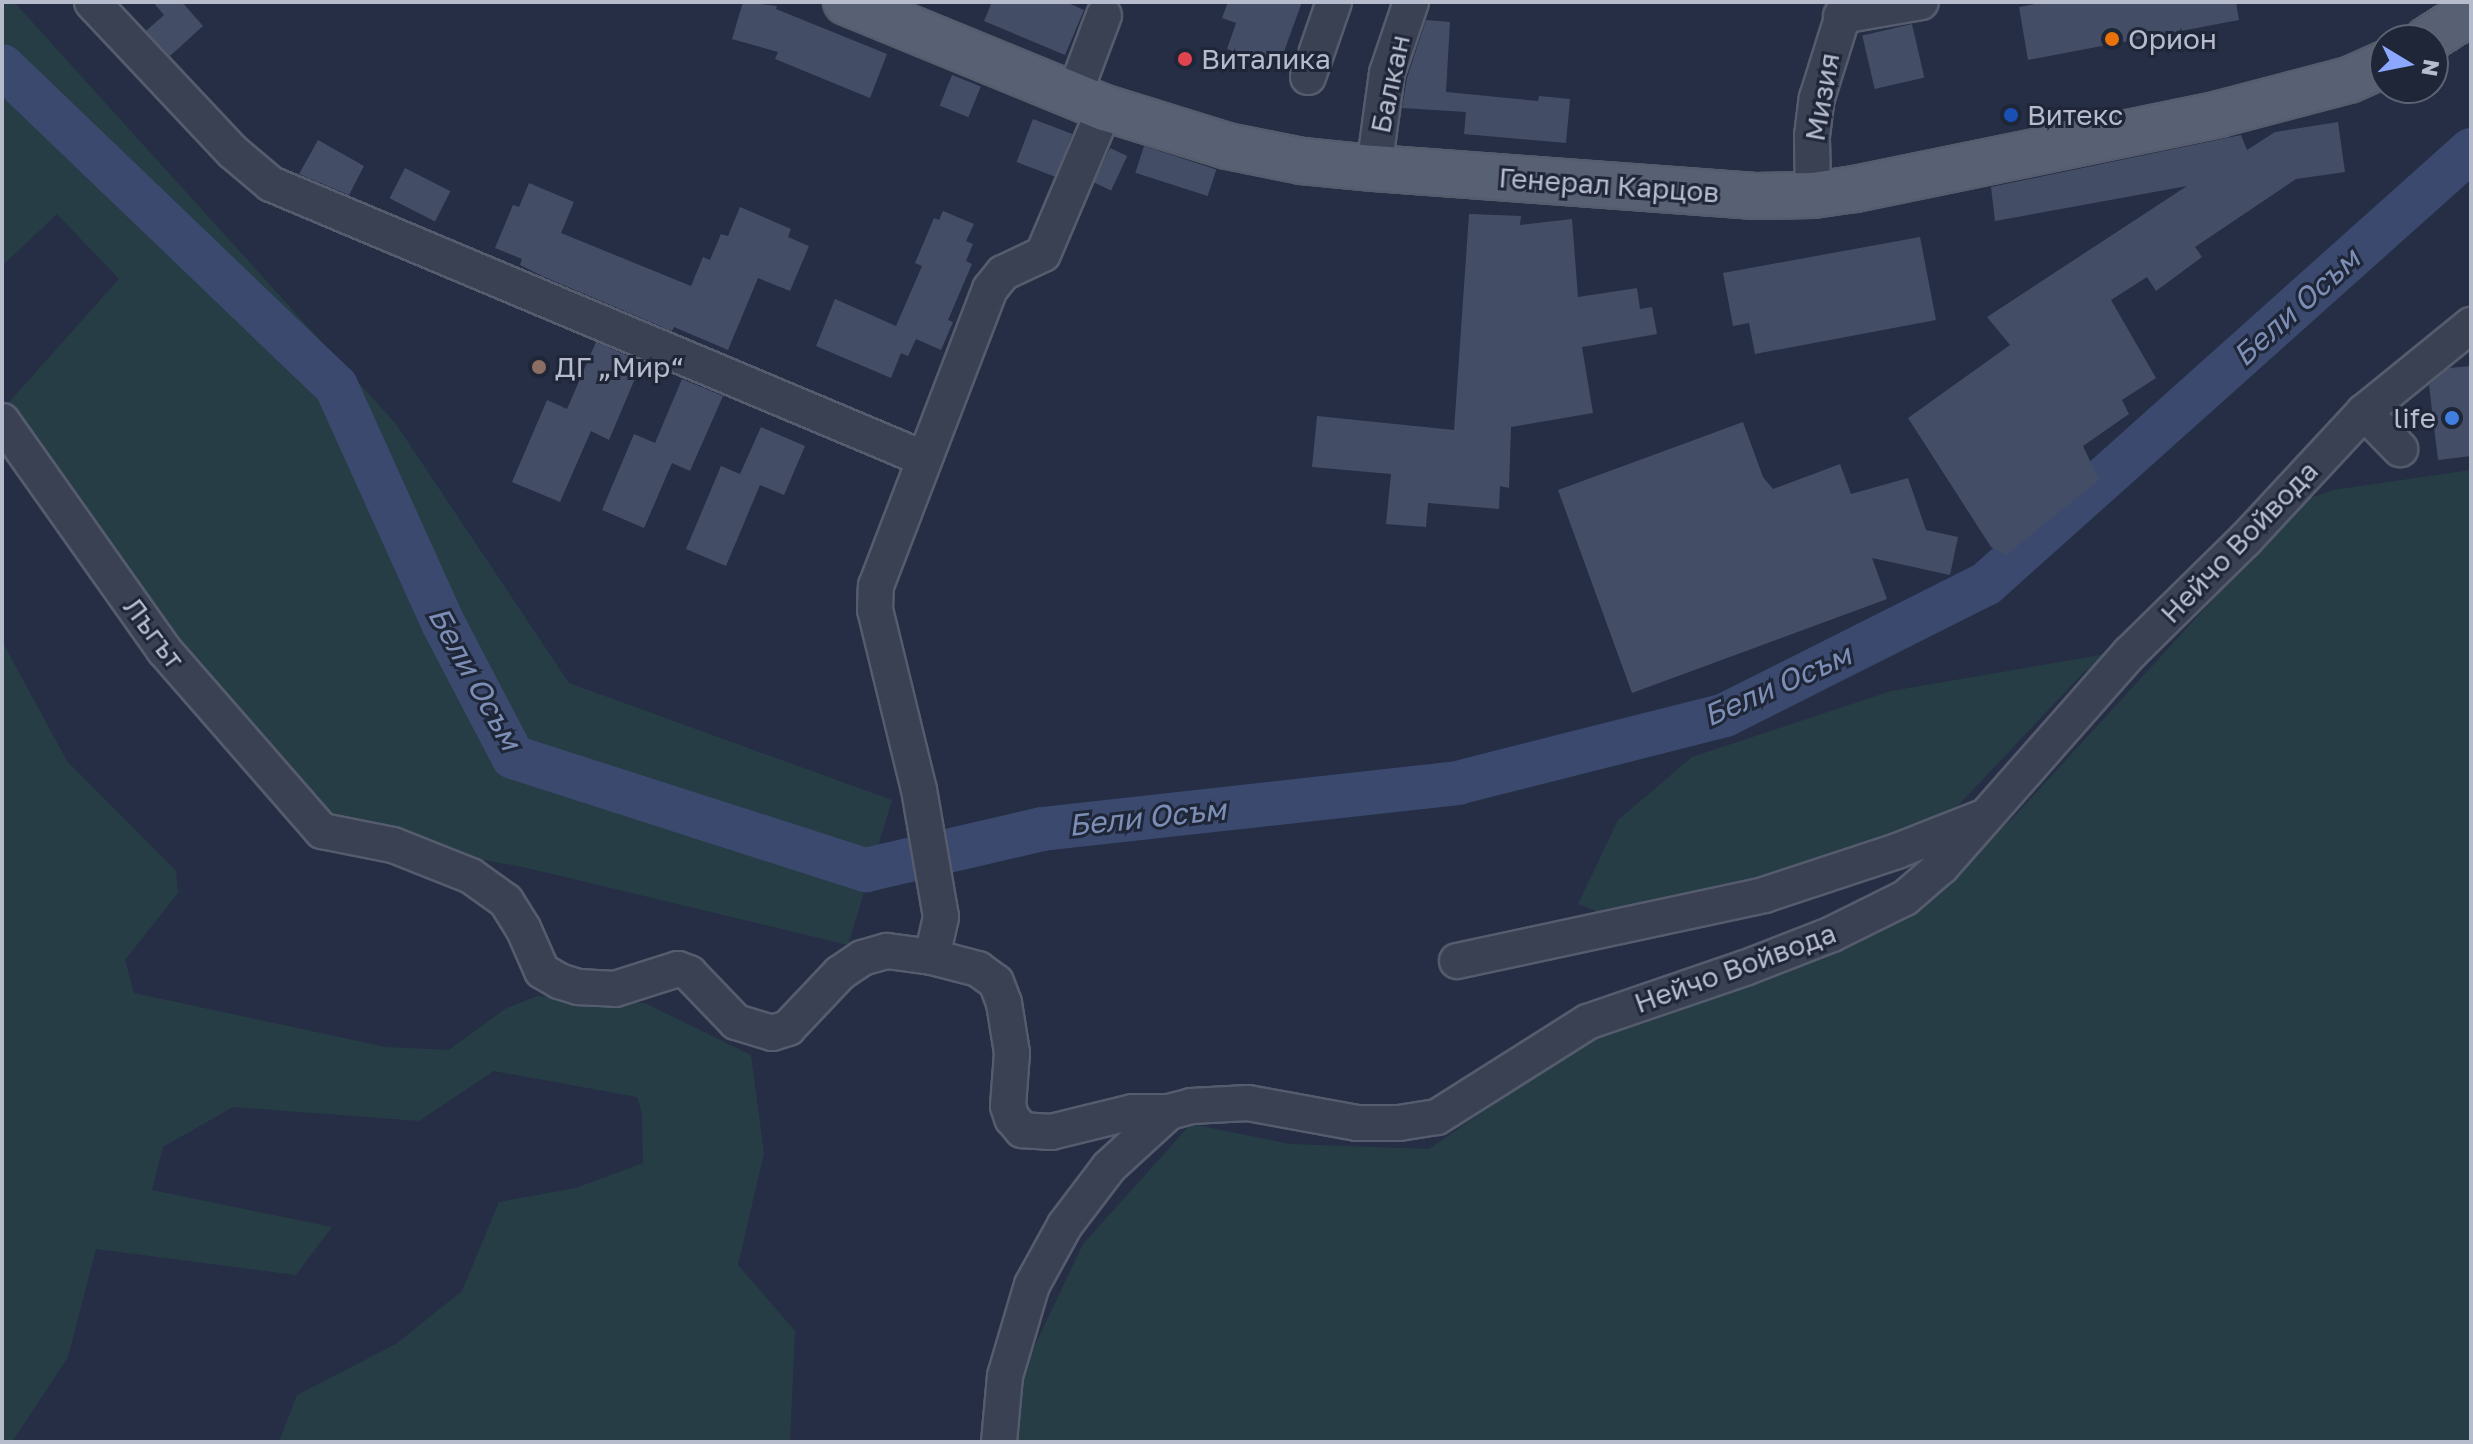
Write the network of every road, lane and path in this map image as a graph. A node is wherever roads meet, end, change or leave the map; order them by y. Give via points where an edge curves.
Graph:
1 (92, 2) edge
2 (846, 2) edge
3 (1334, 2) edge
4 (1411, 2) edge
5 (1921, 2) edge
6 (1844, 9) edge
7 (1104, 15) dead end
8 (2369, 71) edge
9 (1308, 77) dead end
10 (1090, 101) junction
11 (1374, 168) junction
12 (1813, 195) junction
13 (2471, 325) edge
14 (2364, 412) junction
15 (2, 421) edge
16 (2400, 449) dead end
17 (925, 459) junction
18 (1989, 815) junction
19 (932, 957) junction
20 (1457, 961) dead end
21 (1169, 1112) junction
22 (999, 1442) edge

1 - 17 street via 233,152 271,184
2 - 10 main road, Генерал Карцов
3 - 9 street
4 - 11 street, Балкан via 1387,73
5 - 6 street
6 - 12 street, Мизия via 1817,98
7 - 10 street
8 - 12 main road, Генерал Карцов via 2269,103
10 - 11 main road, Генерал Карцов via 1227,146
10 - 17 street via 1043,254 1003,273 990,289
11 - 12 main road, Генерал Карцов via 1755,196
13 - 14 street, Нейчо Войвода
14 - 16 street
14 - 18 street, Нейчо Войвода via 2130,653
15 - 19 street, Лъгът via 164,650 322,831 393,845 471,876 506,901 542,971 559,981 615,989 678,969 689,973 736,1022 772,1033 788,1028 840,973 862,958 887,951
17 - 19 street via 876,586 875,610 935,879 941,917
18 - 20 street via 1764,895
18 - 21 street, Нейчо Войвода via 1905,898 1774,957 1587,1022 1437,1117 1357,1123 1248,1103
19 - 21 street, Нейчо Войвода via 978,969 996,982 1012,1053 1008,1106 1022,1130 1051,1132 1133,1112
21 - 22 street via 1109,1167 1065,1225 1032,1285 1005,1376

